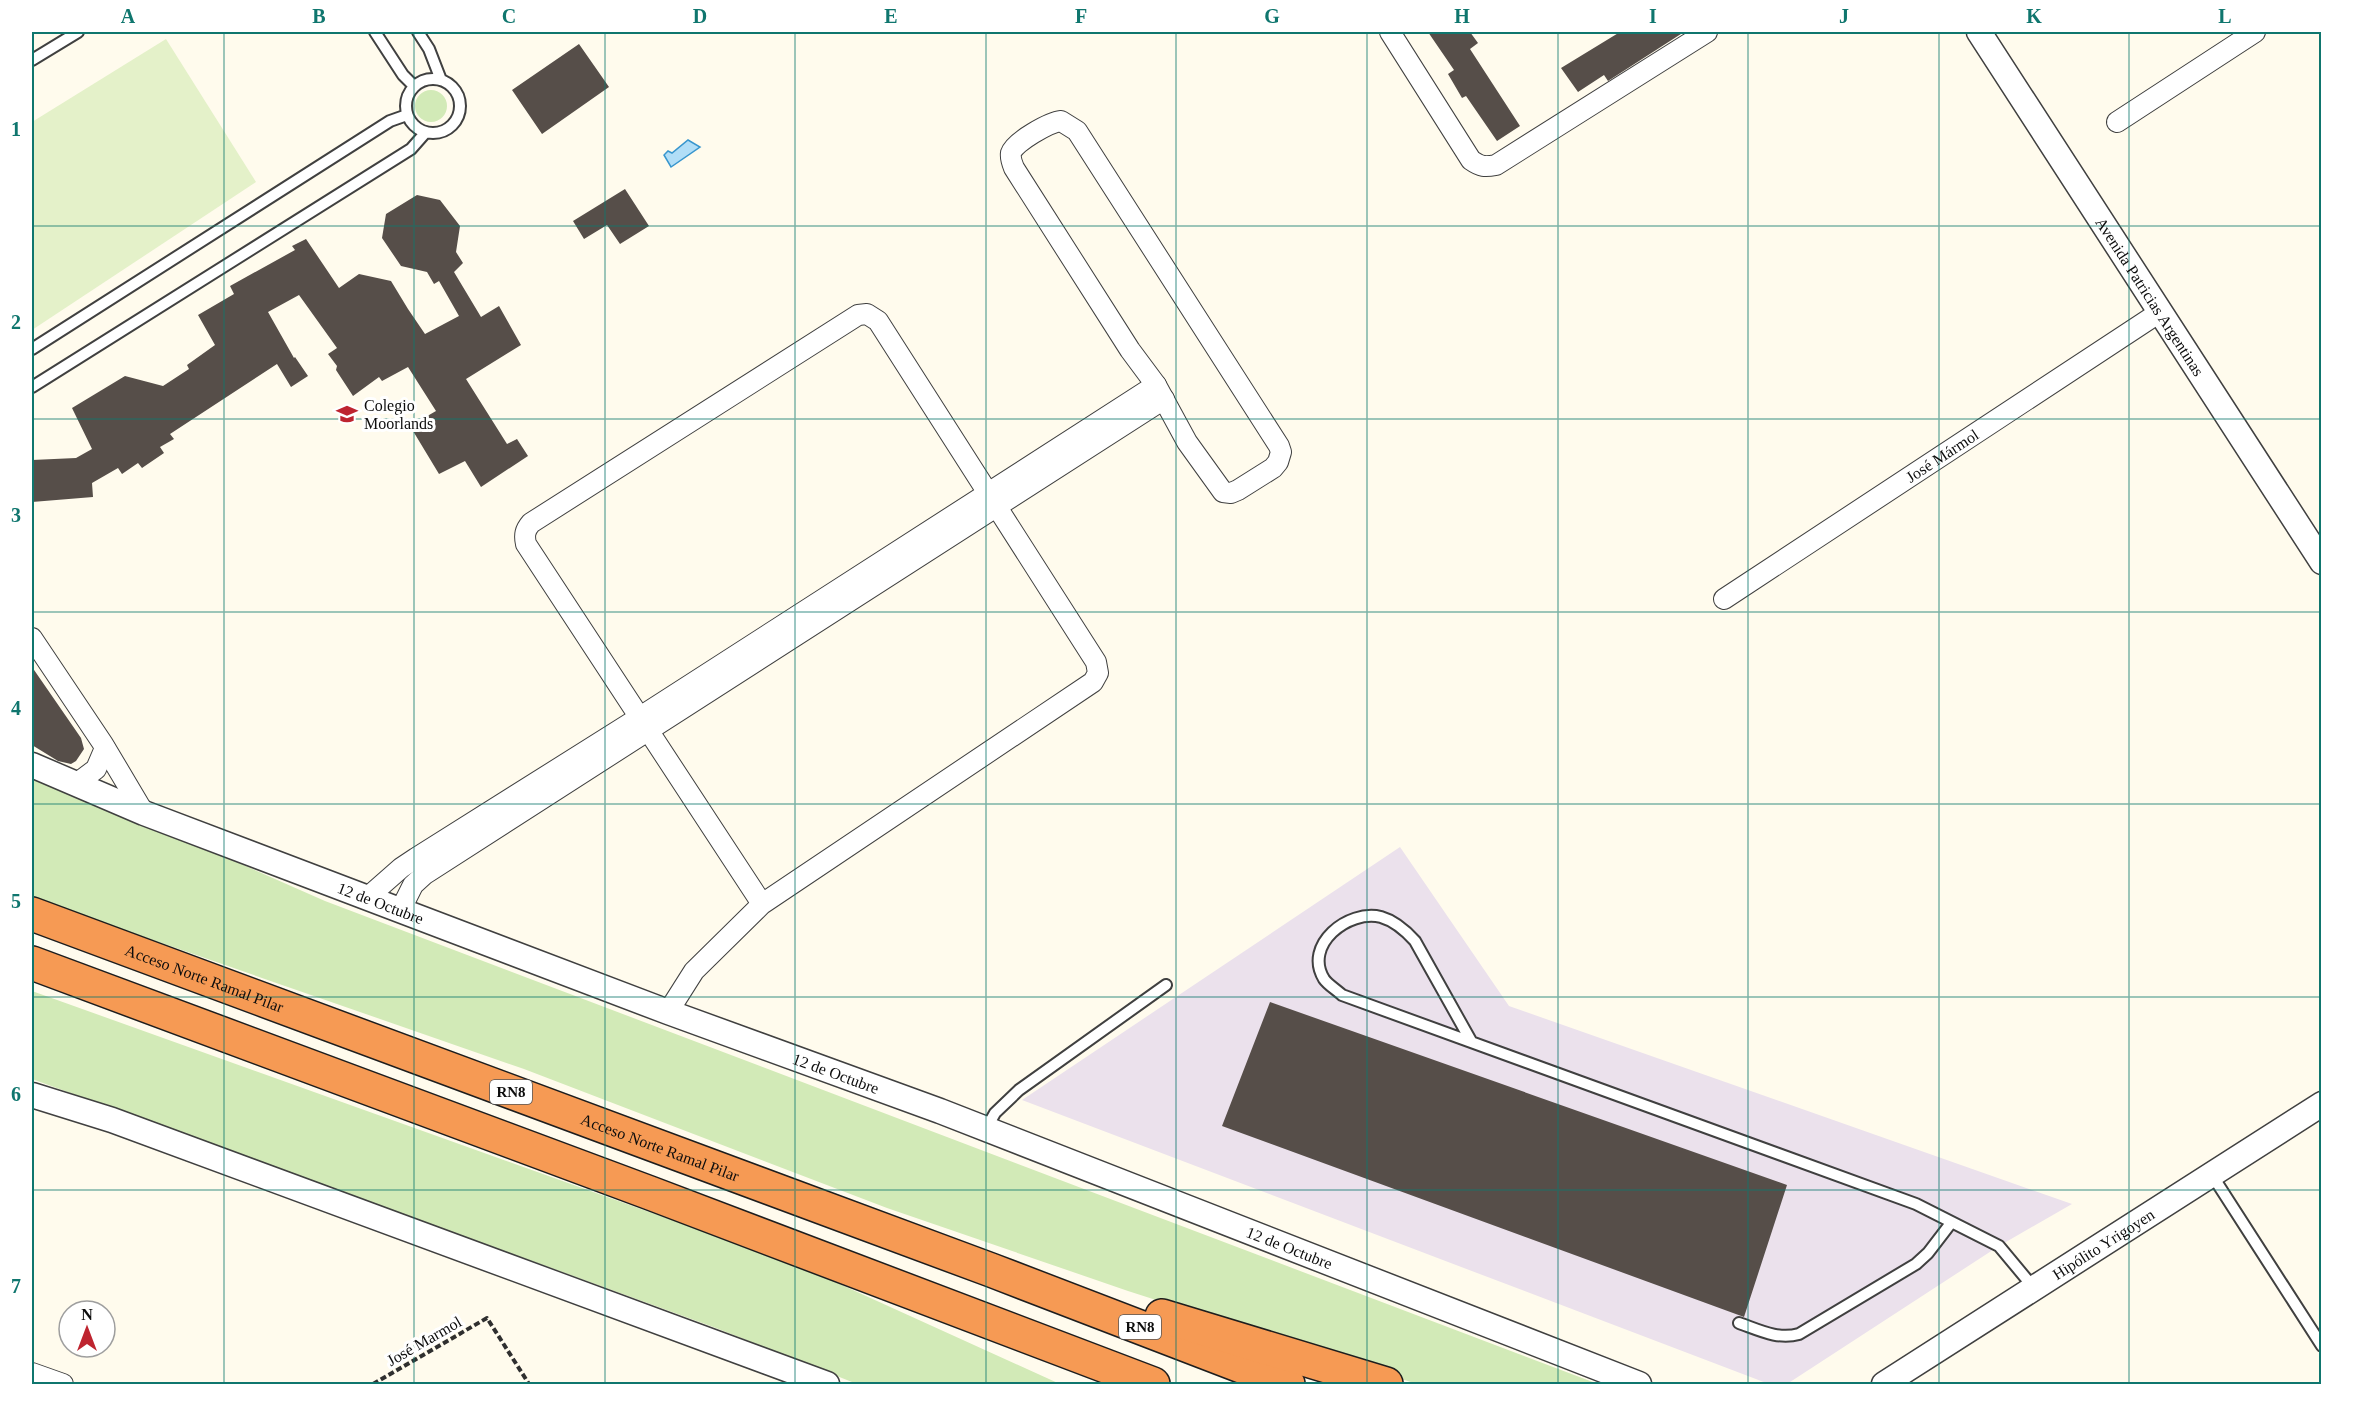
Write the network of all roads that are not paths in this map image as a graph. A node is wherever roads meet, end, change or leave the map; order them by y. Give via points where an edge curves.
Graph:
1 (78, 32) edge
2 (375, 32) edge
3 (418, 32) edge
4 (1390, 32) edge
5 (1707, 32) edge
6 (1979, 32) edge
7 (2255, 32) edge
8 (32, 60) edge
9 (441, 80) junction
10 (414, 86) junction
11 (407, 115) junction
12 (2117, 122) dead end
13 (426, 132) junction
14 (2160, 312) junction
15 (32, 349) edge
16 (32, 387) edge
17 (1160, 392) junction
18 (992, 500) junction
19 (2322, 562) edge
20 (1724, 599) dead end
21 (32, 638) edge
22 (644, 724) junction
23 (105, 748) junction
24 (32, 765) edge
25 (76, 784) junction
26 (144, 813) junction
27 (368, 897) junction
28 (762, 904) junction
29 (401, 909) junction
30 (32, 914) edge
31 (32, 963) edge
32 (1166, 985) dead end
33 (668, 1012) junction
34 (1471, 1041) junction
35 (32, 1095) edge
36 (2322, 1104) edge
37 (986, 1129) junction
38 (2212, 1175) junction
39 (1951, 1223) junction
40 (991, 1270) junction
41 (2034, 1289) junction
42 (945, 1305) junction
43 (1738, 1323) dead end
44 (2322, 1346) edge
45 (32, 1373) edge
46 (63, 1384) edge
47 (827, 1384) edge
48 (1095, 1384) edge
49 (1153, 1384) edge
50 (1288, 1384) edge
51 (1386, 1384) edge
52 (1639, 1384) edge
53 (1884, 1384) edge

1 - 8 lane
2 - 10 lane
3 - 9 lane
4 - 5 street via 1471,160 1486,167 1496,165
6 - 14 street, Avenida Patricias Argentinas
7 - 12 street
9 - 10 lane via 424,80
9 - 13 lane via 455,91 460,108 452,125
10 - 11 lane via 407,98
11 - 13 lane
11 - 15 lane via 390,121
13 - 16 lane via 411,149
14 - 19 street, Avenida Patricias Argentinas
14 - 20 street, José Mármol
17 - 17 street via 1187,442 1223,492 1238,490 1278,462 1279,446 1077,131 1061,121 1053,122 1015,146 1011,159 1014,168
17 - 18 street
18 - 22 street
18 - 22 street via 878,321 867,314 858,315 531,523 526,529 526,544
18 - 28 street via 1096,662 1098,673 1093,682
21 - 23 street
22 - 27 street via 408,863
22 - 28 street
22 - 29 street via 425,874 413,885
23 - 25 street via 96,770
23 - 26 street
24 - 25 street, 12 de Octubre
25 - 26 street, 12 de Octubre
26 - 27 street, 12 de Octubre
27 - 29 street, 12 de Octubre
28 - 33 street via 694,971
29 - 33 street, 12 de Octubre
30 - 40 highway, Acceso Norte Ramal Pilar / RN8
31 - 42 highway
32 - 37 lane via 1018,1090 995,1113
33 - 37 street, 12 de Octubre
34 - 34 lane via 1342,995 1324,979 1320,962 1323,944 1330,933 1359,916 1380,917 1402,928 1415,941
34 - 39 lane via 1917,1204
35 - 47 street via 112,1120
36 - 38 street, Hipólito Yrigoyen
37 - 52 street, 12 de Octubre
38 - 41 street, Hipólito Yrigoyen
38 - 44 lane
39 - 41 lane via 1999,1246
39 - 43 lane via 1916,1264 1800,1334 1780,1336
40 - 50 highway, Acceso Norte Ramal Pilar / RN8
40 - 51 highway via 1202,1327
41 - 53 street, Hipólito Yrigoyen
42 - 48 highway
42 - 49 highway
45 - 46 street

